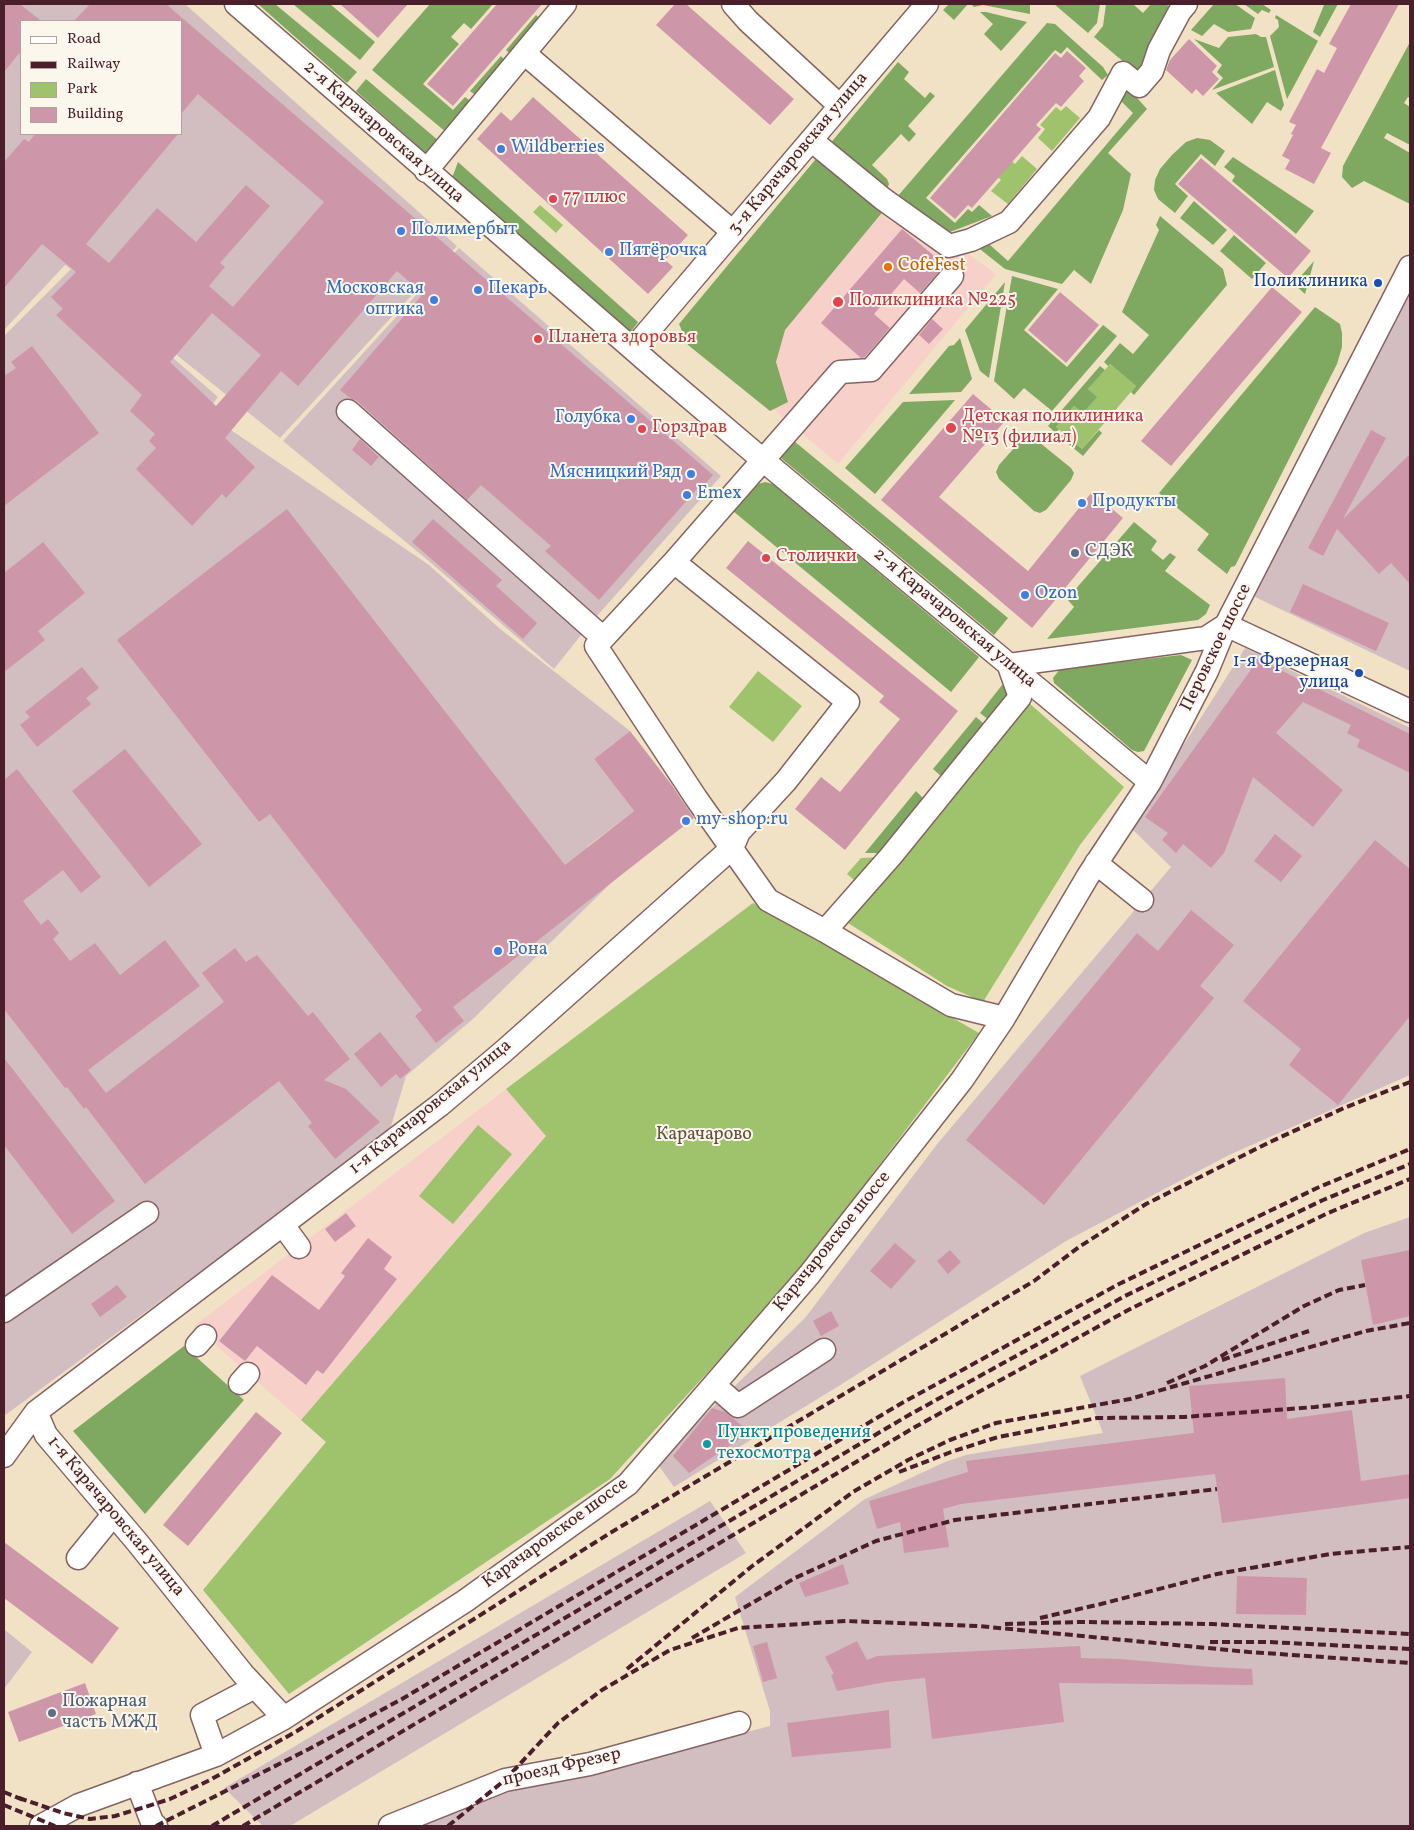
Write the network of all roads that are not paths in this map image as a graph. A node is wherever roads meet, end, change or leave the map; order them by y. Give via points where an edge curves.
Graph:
1 (236, 4) edge
2 (564, 4) edge
3 (733, 4) edge
4 (927, 4) edge
5 (1186, 4) edge
6 (524, 52) junction
7 (840, 106) junction
8 (811, 140) junction
9 (426, 171) junction
10 (733, 232) junction
11 (1410, 267) edge
12 (952, 276) dead end
13 (633, 349) junction
14 (348, 411) dead end
15 (764, 461) junction
16 (674, 562) junction
17 (1226, 626) junction
18 (602, 637) junction
19 (1009, 665) junction
20 (1410, 711) edge
21 (1150, 782) junction
22 (732, 848) junction
23 (1096, 863) junction
24 (1142, 900) dead end
25 (825, 931) junction
26 (1004, 1018) junction
27 (147, 1213) dead end
28 (283, 1224) junction
29 (299, 1247) dead end
30 (4, 1311) edge
31 (824, 1350) dead end
32 (714, 1385) junction
33 (24, 1416) junction
34 (4, 1456) edge
35 (113, 1515) junction
36 (78, 1558) dead end
37 (255, 1687) junction
38 (284, 1718) junction
39 (739, 1723) dead end
40 (216, 1755) junction
41 (136, 1783) junction
42 (41, 1826) edge
43 (156, 1826) edge
44 (390, 1826) edge

1 - 9 street, 2-я Карачаровская улица
2 - 6 street
3 - 7 street
4 - 7 street, 3-я Карачаровская улица
5 - 8 street via 1158,50 1152,71 1139,86 1124,73 1099,118 1009,222 971,240 949,246 883,199
6 - 9 street
6 - 10 street
7 - 8 street, 3-я Карачаровская улица
8 - 10 street, 3-я Карачаровская улица
9 - 13 street, 2-я Карачаровская улица
10 - 13 street, 3-я Карачаровская улица
11 - 17 street, Перовское шоссе
12 - 15 street via 871,370 840,372
13 - 15 street, 2-я Карачаровская улица
14 - 18 street
15 - 16 street
15 - 19 street, 2-я Карачаровская улица
16 - 18 street
16 - 22 street, 1-я Карачаровская улица via 848,702 786,781 739,832
17 - 19 street via 1206,638
17 - 20 street
17 - 21 street, Перовское шоссе via 1207,671
18 - 22 street via 596,646
19 - 21 street, 2-я Карачаровская улица
19 - 25 street via 1020,697 891,856
21 - 23 street, Перовское шоссе
22 - 25 street via 768,900
22 - 28 street, 1-я Карачаровская улица via 440,1105
23 - 24 street
23 - 26 street, Перовское шоссе
25 - 26 street via 951,1005
26 - 32 street, Карачаровское шоссе via 962,1080 809,1275
27 - 30 street
28 - 29 street
28 - 33 street, 1-я Карачаровская улица
31 - 32 street via 738,1406
32 - 38 street, Карачаровское шоссе via 628,1484 464,1602
33 - 34 street
33 - 35 street, 1-я Карачаровская улица via 46,1435
35 - 36 street
35 - 37 street, 1-я Карачаровская улица
37 - 38 street, 1-я Карачаровская улица
37 - 40 street via 202,1715
38 - 40 street, Карачаровское шоссе
39 - 44 street, проезд Фрезер via 590,1764 505,1780
40 - 41 street, Карачаровское шоссе
41 - 42 street, Карачаровское шоссе via 79,1805
41 - 43 street

